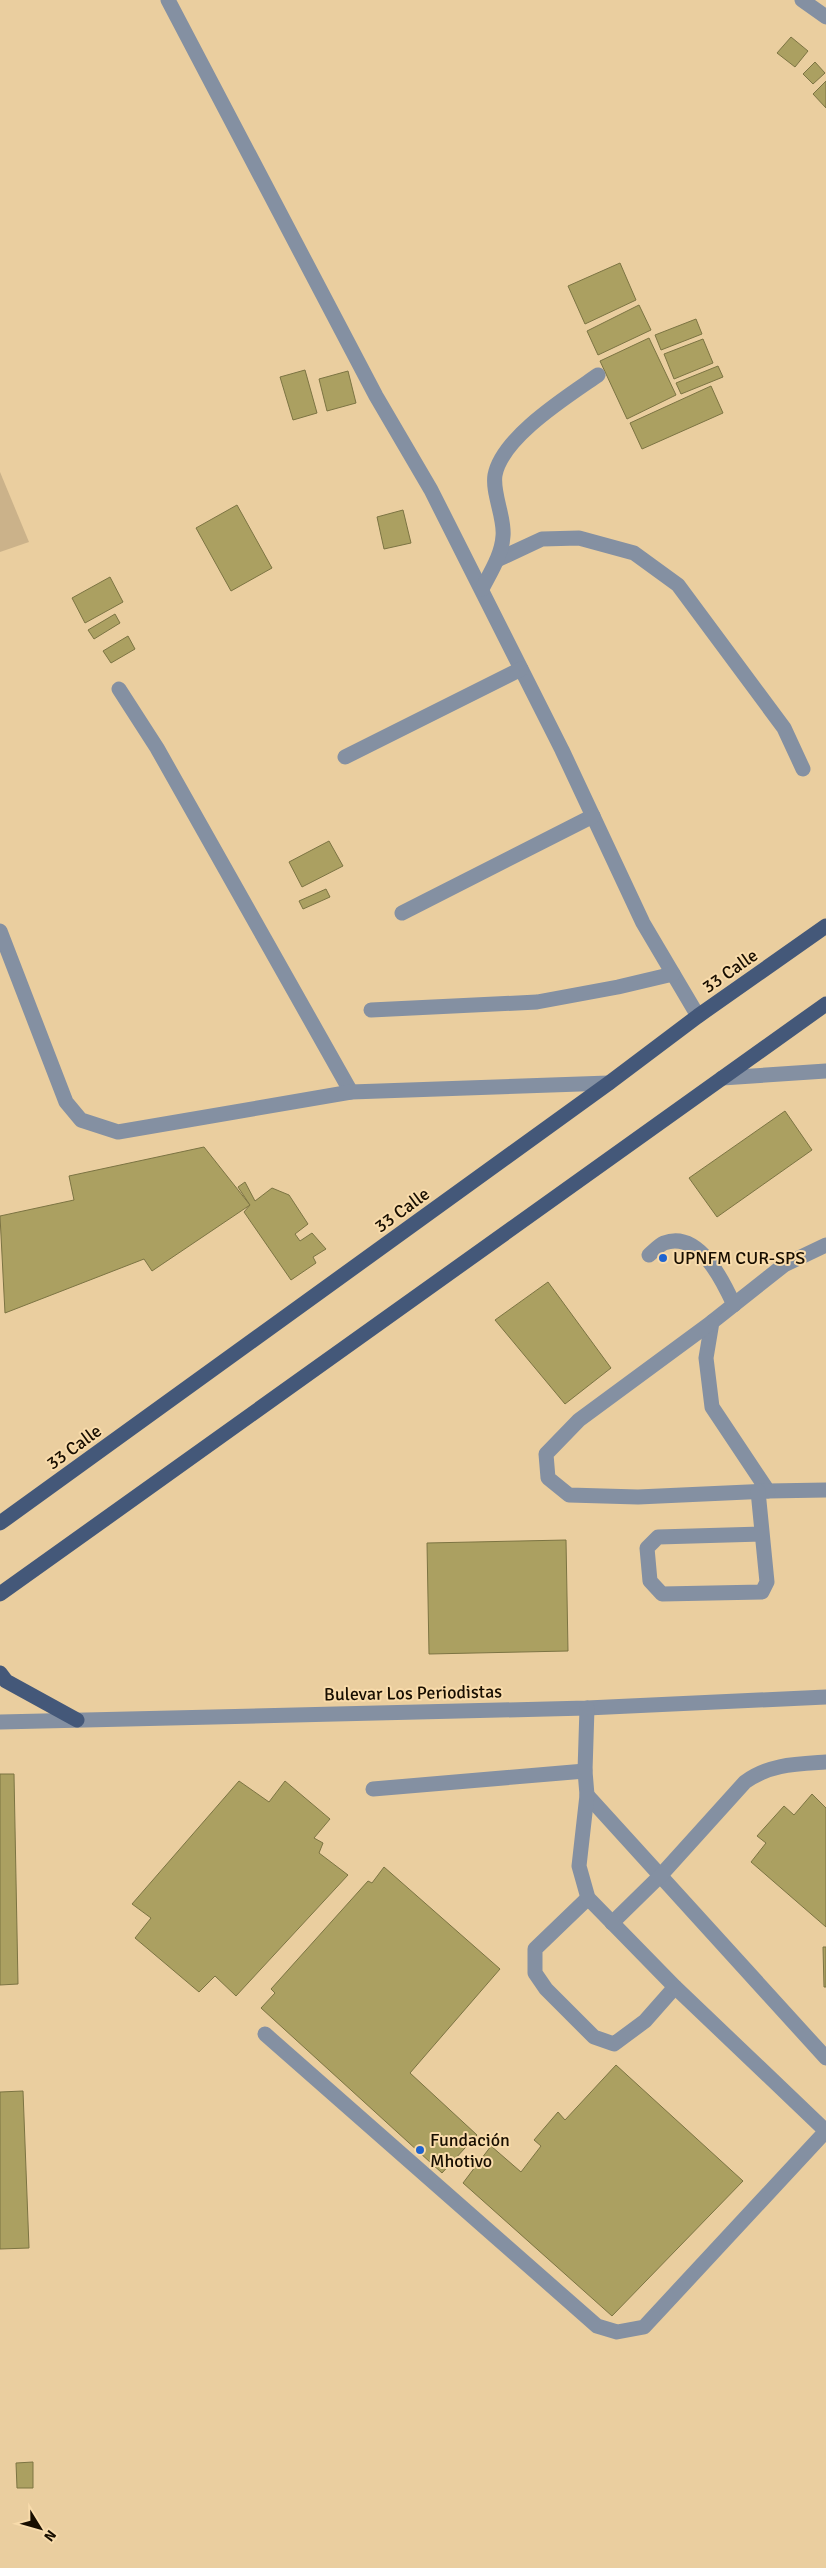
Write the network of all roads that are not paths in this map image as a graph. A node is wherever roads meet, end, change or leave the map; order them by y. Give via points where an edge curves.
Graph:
1 (168, 0) edge
2 (802, 0) edge
3 (826, 17) edge
4 (598, 375) dead end
5 (497, 560) junction
6 (482, 589) junction
7 (521, 669) junction
8 (119, 690) dead end
9 (345, 757) dead end
10 (803, 770) dead end
11 (592, 816) junction
12 (402, 913) dead end
13 (826, 926) edge
14 (0, 931) edge
15 (673, 974) junction
16 (824, 1009) edge
17 (371, 1010) dead end
18 (698, 1016) junction
19 (826, 1071) edge
20 (722, 1078) junction
21 (609, 1083) junction
22 (351, 1092) junction
23 (826, 1245) edge
24 (649, 1255) dead end
25 (734, 1305) junction
26 (712, 1322) junction
27 (826, 1490) edge
28 (763, 1491) junction
29 (0, 1521) edge
30 (762, 1534) junction
31 (0, 1594) edge
32 (0, 1673) edge
33 (826, 1697) edge
34 (587, 1708) junction
35 (77, 1720) junction
36 (0, 1722) edge
37 (826, 1762) edge
38 (585, 1771) junction
39 (374, 1789) dead end
40 (587, 1795) junction
41 (661, 1875) junction
42 (588, 1898) junction
43 (612, 1923) junction
44 (675, 1987) junction
45 (265, 2034) dead end
46 (826, 2058) edge

1 - 6 street via 376,396
2 - 3 street
4 - 5 street via 533,422 502,459 495,476 503,536
5 - 6 street
5 - 10 street via 542,539 578,538 634,553 678,585 784,728
6 - 7 street
7 - 9 street
7 - 11 street
8 - 22 street via 157,748
11 - 12 street
11 - 15 street via 643,923
13 - 18 main road, 33 Calle
14 - 22 street via 66,1102 81,1120 118,1132
15 - 17 street via 536,1002
15 - 18 street
16 - 20 main road
18 - 21 main road, 33 Calle
19 - 20 street
20 - 31 main road
21 - 22 street
21 - 29 main road, 33 Calle
23 - 25 street via 784,1265
24 - 25 street via 664,1243 683,1241 703,1254 726,1287
25 - 26 street
26 - 28 street via 706,1358 712,1407
26 - 28 street via 579,1420 546,1454 548,1478 569,1495 638,1498
27 - 28 street
28 - 30 street
30 - 30 street via 658,1537 648,1548 650,1581 662,1594 762,1592 766,1582
32 - 35 main road via 6,1681
33 - 34 street, Bulevar Los Periodistas
34 - 35 street, Bulevar Los Periodistas
34 - 38 street
35 - 36 street, Bulevar Los Periodistas
37 - 41 street via 779,1766 759,1772 745,1782
38 - 39 street
38 - 40 street
40 - 41 street
40 - 42 street via 579,1866
41 - 43 street
41 - 46 street
42 - 43 street
42 - 44 street via 535,1949 535,1973 562,2007 594,2037 614,2044 646,2021
43 - 44 street
44 - 45 street via 826,2131 644,2327 617,2332 597,2326

